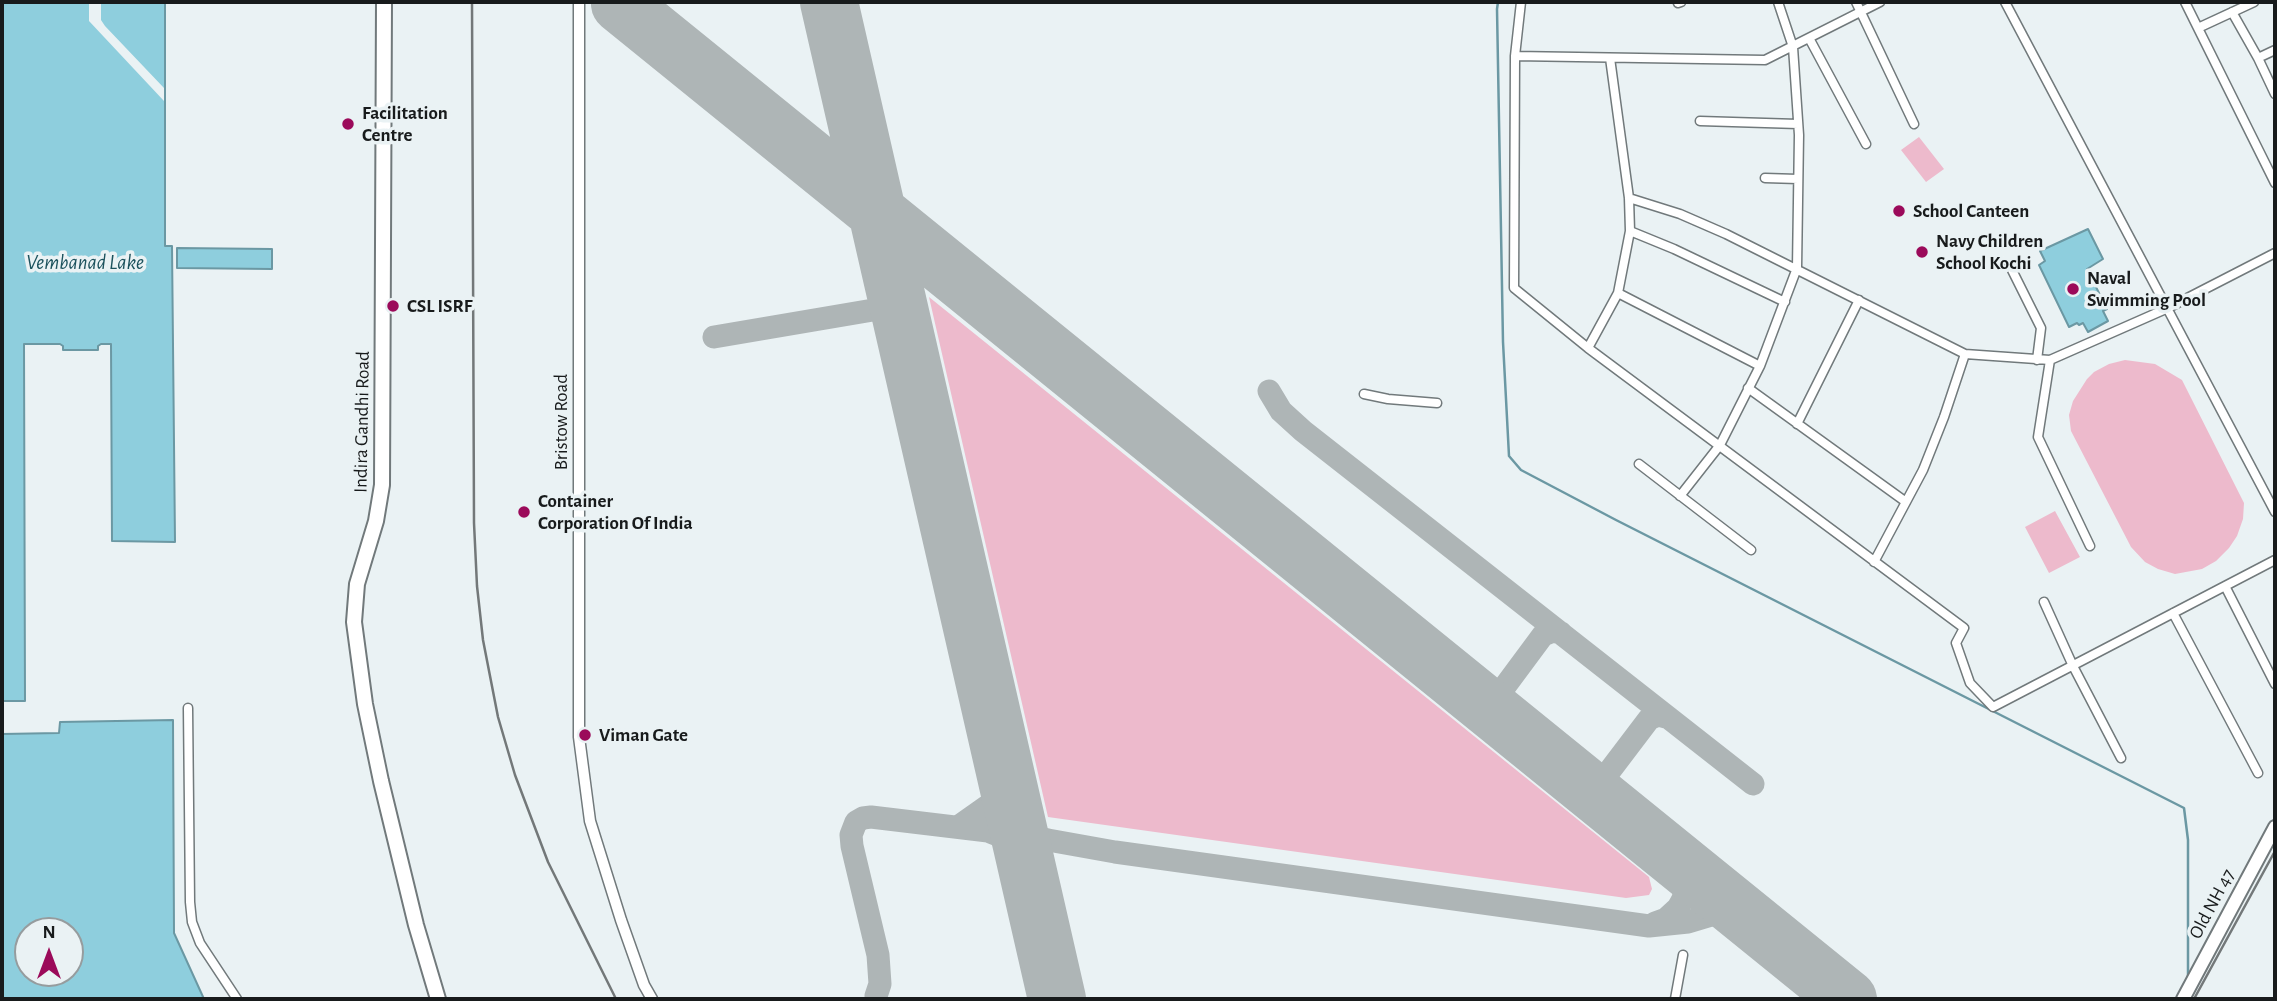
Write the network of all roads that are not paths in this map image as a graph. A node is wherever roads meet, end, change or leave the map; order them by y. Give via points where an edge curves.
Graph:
1 (384, 2) edge
2 (579, 2) edge
3 (1521, 2) edge
4 (1778, 2) edge
5 (1856, 2) edge
6 (1880, 2) edge
7 (2005, 2) edge
8 (2185, 2) edge
9 (2254, 2) edge
10 (1861, 11) junction
11 (2232, 12) junction
12 (2198, 28) junction
13 (1809, 38) junction
14 (1793, 47) junction
15 (2275, 50) edge
16 (1515, 56) junction
17 (1610, 58) junction
18 (2258, 58) junction
19 (2275, 94) edge
20 (1700, 121) dead end
21 (1798, 124) junction
22 (1914, 124) dead end
23 (1866, 144) dead end
24 (1765, 178) dead end
25 (1798, 179) junction
26 (2275, 183) edge
27 (1629, 198) junction
28 (1630, 231) junction
29 (2275, 253) edge
30 (2010, 266) dead end
31 (1797, 268) junction
32 (1618, 293) junction
33 (1859, 300) junction
34 (1785, 302) junction
35 (2168, 309) junction
36 (1588, 348) junction
37 (1965, 354) junction
38 (2038, 360) junction
39 (2050, 360) junction
40 (1760, 366) junction
41 (1748, 388) junction
42 (1364, 394) dead end
43 (1437, 403) dead end
44 (1797, 424) junction
45 (1720, 444) junction
46 (1639, 464) dead end
47 (1680, 496) junction
48 (1906, 502) junction
49 (2275, 512) edge
50 (2090, 546) dead end
51 (1751, 550) dead end
52 (2275, 560) edge
53 (1874, 562) junction
54 (2225, 586) junction
55 (2044, 602) dead end
56 (2173, 613) junction
57 (2073, 666) junction
58 (2275, 684) edge
59 (188, 708) dead end
60 (2120, 758) dead end
61 (2258, 773) dead end
62 (2275, 827) edge
63 (1683, 955) dead end
64 (237, 999) edge
65 (438, 999) edge
66 (652, 999) edge
67 (1675, 999) edge
68 (2183, 999) edge

1 - 65 highway, Indira Gandhi Road via 382,485 357,584 354,622 381,781
2 - 66 street, Bristow Road via 579,737 590,821
3 - 16 street
4 - 14 street
5 - 10 street
6 - 10 street
7 - 35 street
8 - 12 street
9 - 11 street
10 - 13 street
10 - 22 street
11 - 12 street
11 - 18 street
12 - 26 street
13 - 14 street
13 - 23 street
14 - 17 street via 1765,61
14 - 21 street
15 - 18 street
16 - 17 street
16 - 36 street via 1514,288
17 - 27 street
18 - 19 street
20 - 21 street
21 - 25 street
24 - 25 street
25 - 31 street
27 - 28 street
27 - 31 street via 1680,214
28 - 32 street
28 - 34 street
29 - 35 street
30 - 38 street via 2041,328
31 - 33 street
31 - 34 street
32 - 36 street
32 - 40 street
33 - 37 street
33 - 44 street
34 - 40 street
35 - 39 street
35 - 49 street
36 - 45 street
37 - 38 street
37 - 48 street via 1940,428
38 - 39 street
39 - 50 street via 2038,437
40 - 41 street
41 - 44 street
41 - 45 street
42 - 43 street
44 - 48 street
45 - 47 street
45 - 53 street
46 - 47 street
47 - 51 street
48 - 53 street
52 - 54 street
53 - 57 street via 1964,628 1956,643 1970,683 1993,708
54 - 56 street
54 - 58 street
55 - 57 street
56 - 57 street
56 - 61 street
57 - 60 street
59 - 64 street via 192,922 200,943
62 - 68 main road, Old NH 47
63 - 67 street

